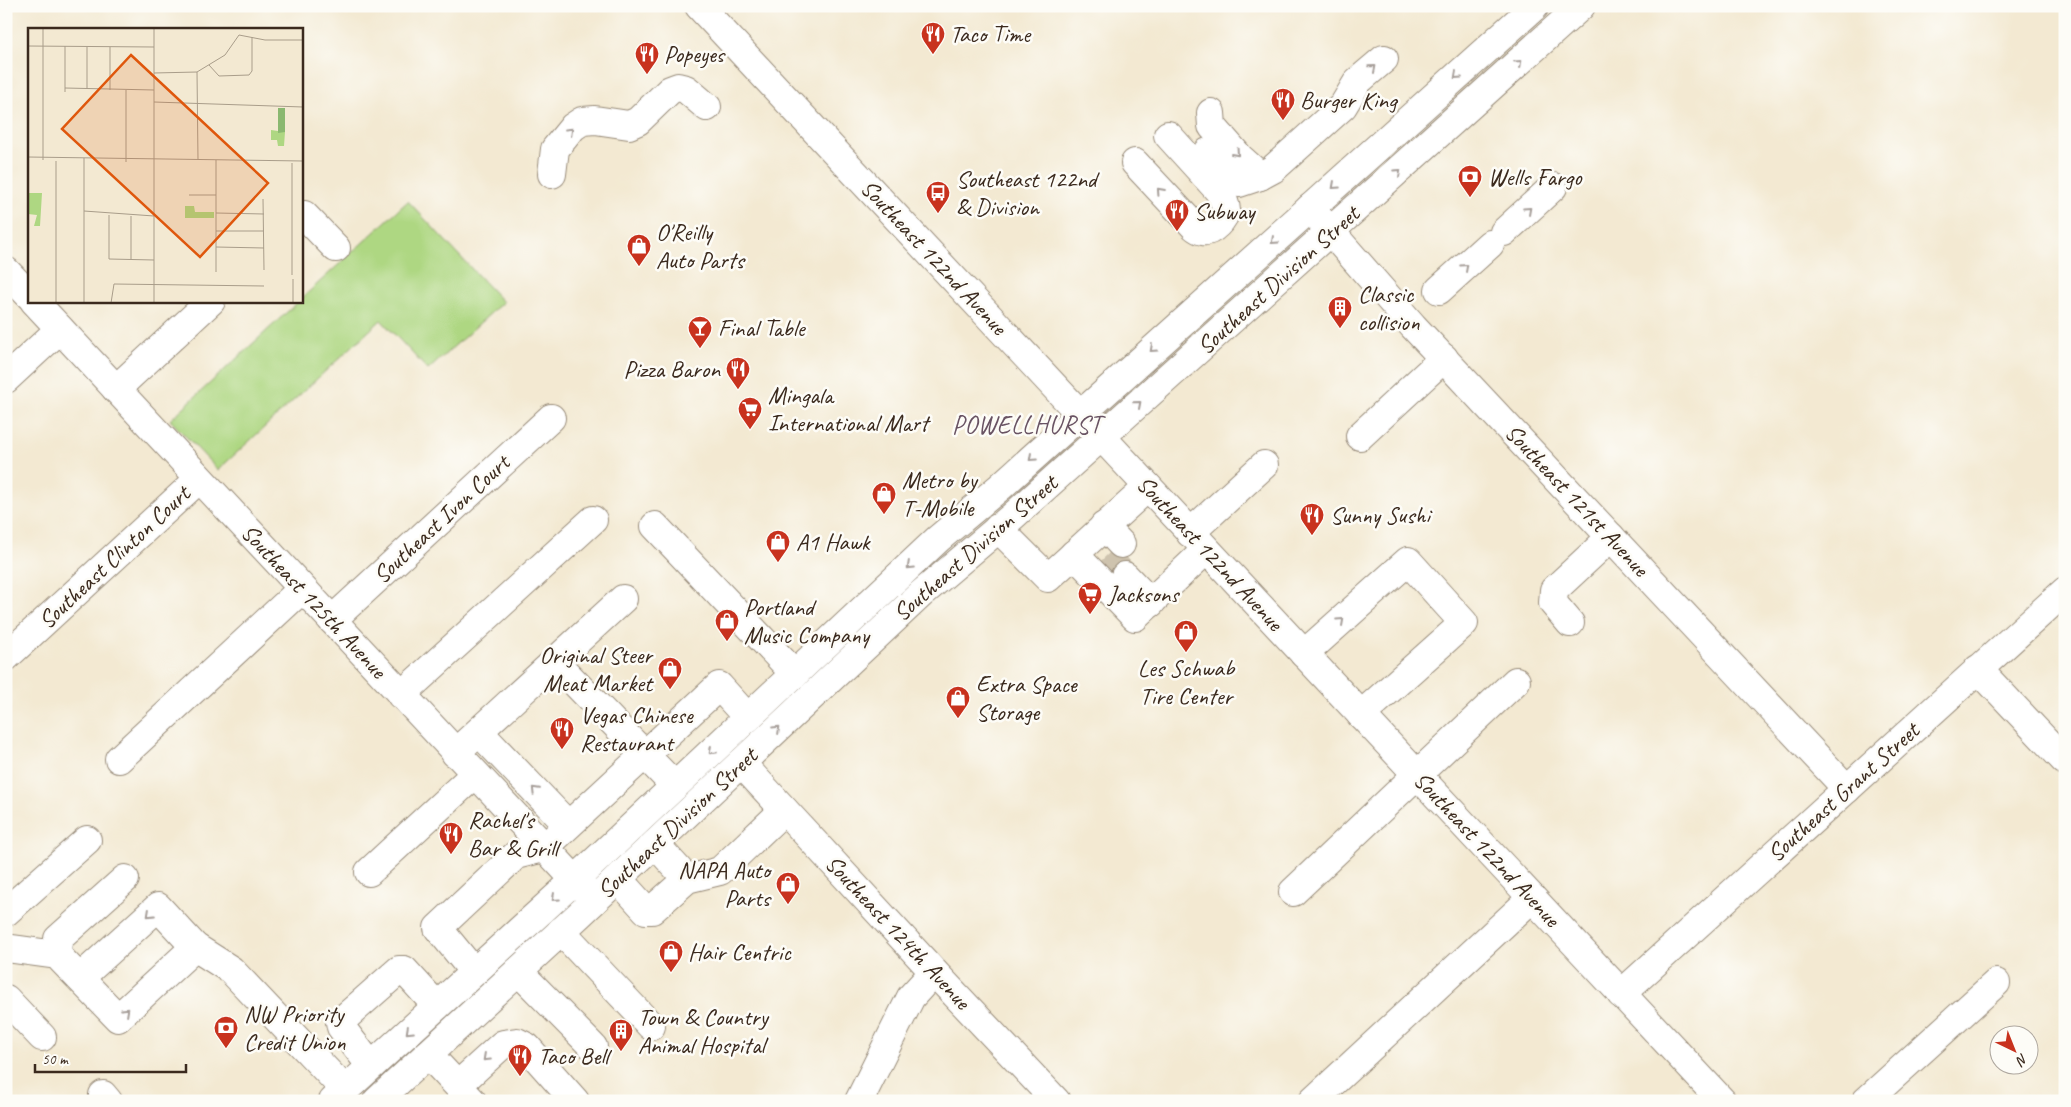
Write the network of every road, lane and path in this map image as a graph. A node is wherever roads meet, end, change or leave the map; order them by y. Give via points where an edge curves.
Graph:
1 (699, 6) edge
2 (1535, 6) edge
3 (1581, 6) edge
4 (1384, 59) dead end
5 (707, 106) dead end
6 (1211, 113) dead end
7 (1135, 163) dead end
8 (552, 174) dead end
9 (1260, 176) junction
10 (1553, 187) dead end
11 (1310, 208) junction
12 (302, 216) edge
13 (1332, 232) junction
14 (336, 248) dead end
15 (6, 271) edge
16 (1440, 290) dead end
17 (28, 294) edge
18 (35, 302) edge
19 (210, 302) edge
20 (60, 329) junction
21 (1444, 358) junction
22 (6, 379) edge
23 (116, 389) junction
24 (1081, 414) junction
25 (551, 418) dead end
26 (1101, 436) junction
27 (1360, 436) dead end
28 (1264, 465) dead end
29 (199, 479) junction
30 (1148, 487) junction
31 (593, 520) dead end
32 (655, 526) dead end
33 (998, 528) junction
34 (1611, 538) junction
35 (1198, 541) junction
36 (1099, 544) junction
37 (1132, 570) tunnel mouth
38 (302, 589) junction
39 (2065, 591) edge
40 (1158, 596) junction
41 (624, 599) dead end
42 (332, 620) junction
43 (1570, 623) dead end
44 (1304, 654) junction
45 (6, 657) edge
46 (555, 662) junction
47 (1978, 669) junction
48 (794, 674) junction
49 (1516, 681) dead end
50 (401, 695) junction
51 (1362, 715) junction
52 (748, 718) junction
53 (479, 732) junction
54 (455, 753) junction
55 (644, 754) junction
56 (119, 759) dead end
57 (2065, 761) edge
58 (741, 763) junction
59 (474, 774) junction
60 (1417, 774) junction
61 (675, 786) junction
62 (1847, 789) junction
63 (784, 810) junction
64 (568, 825) junction
65 (86, 840) dead end
66 (655, 844) junction
67 (544, 848) junction
68 (369, 872) dead end
69 (125, 879) dead end
70 (618, 879) junction
71 (687, 879) junction
72 (575, 880) junction
73 (1293, 892) dead end
74 (1532, 898) junction
75 (594, 901) junction
76 (6, 912) edge
77 (6, 922) edge
78 (561, 931) junction
79 (195, 947) junction
80 (57, 955) junction
81 (10, 956) edge
82 (518, 971) junction
83 (474, 972) junction
84 (934, 972) junction
85 (80, 978) junction
86 (1996, 983) dead end
87 (1621, 994) junction
88 (6, 999) edge
89 (436, 1006) junction
90 (652, 1026) dead end
91 (42, 1037) dead end
92 (593, 1047) dead end
93 (428, 1054) junction
94 (371, 1066) junction
95 (465, 1093) edge
96 (339, 1096) edge
97 (377, 1101) edge
98 (575, 1101) edge
99 (859, 1101) edge
100 (1056, 1101) edge
101 (1313, 1101) edge
102 (1722, 1101) edge
103 (1866, 1101) edge

1 - 24 main road, Southeast 122nd Avenue
2 -> 11 main road, Southeast Division Street
13 -> 3 main road, Southeast Division Street
9 -> 4 main road via 1273,169 1343,106 1358,81
8 -> 5 main road via 555,149 582,121 629,125 638,121 670,90 678,87 686,89
6 -> 9 main road via 1212,126
9 -> 7 main road via 1239,183 1176,131 1218,190 1226,209 1215,226 1202,232
16 -> 10 main road
11 - 13 main road, Southeast 121st Avenue
11 -> 24 main road, Southeast Division Street
12 - 14 main road via 304,214
13 - 21 main road, Southeast 121st Avenue
26 -> 13 main road, Southeast Division Street
15 - 17 main road
18 - 20 main road, Southeast 125th Avenue
19 - 23 main road
20 - 22 main road
20 - 23 main road, Southeast 125th Avenue
21 - 27 main road
21 - 34 main road, Southeast 121st Avenue
23 - 29 main road, Southeast 125th Avenue
24 - 26 main road, Southeast 122nd Avenue
24 -> 48 main road, Southeast Division Street via 938,539
25 - 42 main road, Southeast Ivon Court
26 - 30 main road, Southeast 122nd Avenue
26 - 33 main road, Southeast Division Street
28 - 35 main road
29 - 38 main road, Southeast 125th Avenue
29 - 45 main road, Southeast Clinton Court
30 - 35 main road, Southeast 122nd Avenue
30 - 36 main road
31 - 50 main road
32 - 48 main road
33 - 36 main road via 1048,578
58 -> 33 main road, Southeast Division Street via 921,594
34 - 43 main road via 1554,590 1553,603
34 - 62 main road, Southeast 121st Avenue
35 - 40 main road
35 - 44 main road, Southeast 122nd Avenue
36 - 40 main road via 1135,617
37 - 40 main road
38 - 42 main road, Southeast 125th Avenue
38 - 56 main road
39 - 47 main road, Southeast Grant Street
41 - 46 main road
42 - 50 main road, Southeast 125th Avenue
44 - 51 main road, Southeast 122nd Avenue
44 -> 51 main road via 1408,561 1464,623
46 - 53 main road
46 - 55 main road
47 - 57 main road
47 - 62 main road, Southeast Grant Street
48 - 52 main road, Southeast Division Street
49 - 60 main road
50 - 54 main road, Southeast 125th Avenue
51 - 60 main road, Southeast 122nd Avenue
52 - 55 main road via 718,686
52 - 58 main road via 740,736
52 -> 61 main road, Southeast Division Street
53 - 54 main road
64 -> 53 main road
54 - 59 main road, Southeast 125th Avenue
55 - 61 main road
55 - 64 main road
58 - 63 main road, Southeast 124th Avenue
58 - 66 main road, Southeast Division Street
59 - 67 main road, Southeast 125th Avenue
59 - 68 main road
60 - 73 main road
60 - 74 main road, Southeast 122nd Avenue
61 - 72 main road, Southeast Division Street
62 - 87 main road, Southeast Grant Street
63 - 71 main road via 720,871
63 - 84 main road, Southeast 124th Avenue
64 - 67 main road
65 - 76 main road
66 - 70 main road, Southeast Division Street
66 - 71 main road
67 - 72 main road, Southeast 125th Avenue
67 - 83 main road via 516,855 438,928
69 - 80 main road via 58,939
70 - 71 main road via 648,911
70 - 75 main road, Southeast Division Street
72 - 75 main road, Southeast 125th Avenue
72 -> 83 main road, Southeast Division Street
74 - 87 main road, Southeast 122nd Avenue
74 - 101 main road
75 - 78 main road, Southeast Division Street
77 - 81 main road
78 - 82 main road, Southeast Division Street
78 - 90 main road
85 -> 79 main road via 118,1018
79 -> 85 main road via 158,906
79 - 96 main road via 231,970
80 - 81 main road
80 - 85 main road
82 - 92 main road
82 - 93 main road, Southeast Division Street
83 - 89 main road, Southeast Division Street
84 - 99 main road via 911,997
84 - 100 main road, Southeast 124th Avenue
86 - 103 main road
87 - 102 main road, Southeast 122nd Avenue
88 - 91 main road
89 -> 94 main road, Southeast Division Street
89 - 94 main road via 404,970 399,970 340,1022
93 - 95 main road
93 - 97 main road, Southeast Division Street
94 - 96 main road, Southeast Division Street
98 -> 95 main road via 527,1047 517,1042 503,1044

